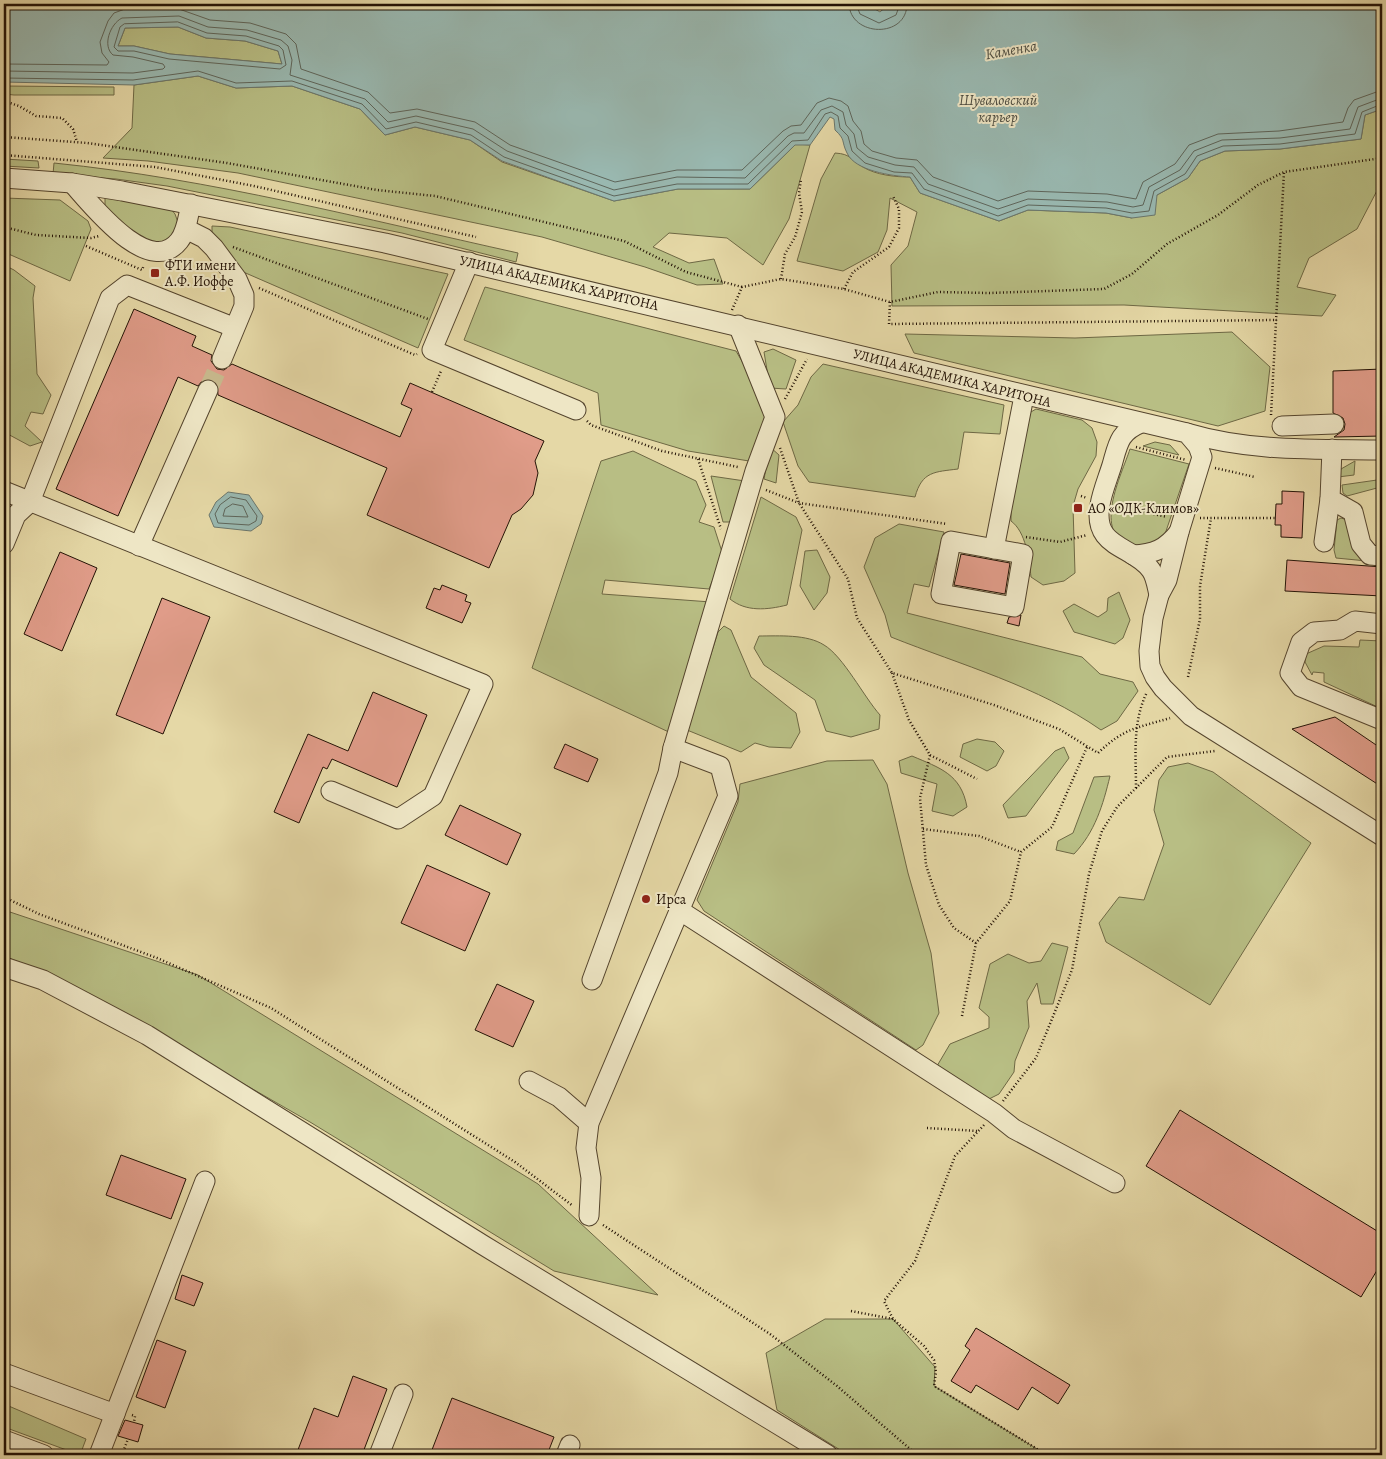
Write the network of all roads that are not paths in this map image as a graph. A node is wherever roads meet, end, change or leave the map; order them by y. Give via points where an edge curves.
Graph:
1 (4, 178) edge
2 (72, 183) junction
3 (191, 204) junction
4 (186, 229) junction
5 (469, 262) junction
6 (732, 324) junction
7 (233, 327) junction
8 (222, 360) tunnel mouth
9 (208, 390) tunnel mouth
10 (1024, 396) junction
11 (576, 410) road end
12 (1108, 416) junction
13 (1141, 423) junction
14 (1276, 423) road end
15 (1334, 424) dead end
16 (1187, 434) junction
17 (1126, 442) junction
18 (1332, 449) junction
19 (1382, 450) edge
20 (4, 491) edge
21 (1330, 499) junction
22 (30, 502) junction
23 (1181, 525) junction
24 (1324, 542) dead end
25 (4, 544) edge
26 (139, 546) junction
27 (994, 549) junction
28 (1133, 555) junction
29 (1382, 556) edge
30 (1159, 595) junction
31 (1382, 624) edge
32 (1176, 707) junction
33 (1382, 720) edge
34 (673, 748) junction
35 (331, 791) dead end
36 (1382, 822) edge
37 (1382, 836) edge
38 (679, 910) junction
39 (4, 967) edge
40 (592, 980) dead end
41 (528, 1081) dead end
42 (589, 1124) junction
43 (205, 1181) dead end
44 (1115, 1182) dead end
45 (589, 1216) road end
46 (4, 1373) edge
47 (403, 1394) dead end
48 (115, 1414) junction
49 (4, 1440) edge
50 (44, 1455) edge
51 (99, 1455) edge
52 (380, 1455) edge
53 (828, 1455) edge

1 - 2 street, УЛИЦА АКАДЕМИКА ХАРИТОНА
2 - 3 street, УЛИЦА АКАДЕМИКА ХАРИТОНА
2 - 4 street via 118,232 137,246 152,251 167,250 179,242
3 - 4 street
3 - 5 street, УЛИЦА АКАДЕМИКА ХАРИТОНА
4 - 7 street via 204,238 237,279 244,295 244,306
5 - 6 street, УЛИЦА АКАДЕМИКА ХАРИТОНА
5 - 11 street via 443,324 440,353
6 - 10 street, УЛИЦА АКАДЕМИКА ХАРИТОНА
6 - 34 street via 775,417 753,478
7 - 8 street
7 - 22 street via 127,285 110,298
9 - 26 street
10 - 12 street, УЛИЦА АКАДЕМИКА ХАРИТОНА
10 - 27 street
12 - 13 street, УЛИЦА АКАДЕМИКА ХАРИТОНА
12 - 17 street
13 - 16 street, УЛИЦА АКАДЕМИКА ХАРИТОНА
13 - 17 street via 1129,429
14 - 15 street
16 - 18 street, УЛИЦА АКАДЕМИКА ХАРИТОНА via 1218,442
16 - 23 street via 1195,440 1202,457
17 - 28 street via 1100,502 1099,517 1102,530 1115,546
18 - 19 street, УЛИЦА АКАДЕМИКА ХАРИТОНА
18 - 21 street
20 - 22 street
21 - 24 street
21 - 29 street via 1353,512 1361,544 1370,555
22 - 25 street via 16,515
22 - 26 street
23 - 28 street via 1172,542 1157,552
23 - 30 street via 1167,580
26 - 35 street via 483,684 433,796 398,819
27 - 27 street via 950,541 941,594 1014,607 1023,554
28 - 30 street via 1152,571
30 - 32 street via 1150,635 1150,666
31 - 33 street via 1355,622 1340,630 1314,632 1301,642 1290,673 1301,687
32 - 36 street via 1195,707
32 - 37 street
34 - 38 street via 720,766 728,796
34 - 40 street via 668,773
38 - 42 street
38 - 44 street via 1014,1129
39 - 53 street via 43,980 147,1035
41 - 42 street via 559,1097
42 - 45 street via 586,1148 591,1178
43 - 48 street
46 - 48 street
47 - 52 street
48 - 51 street
49 - 50 street

